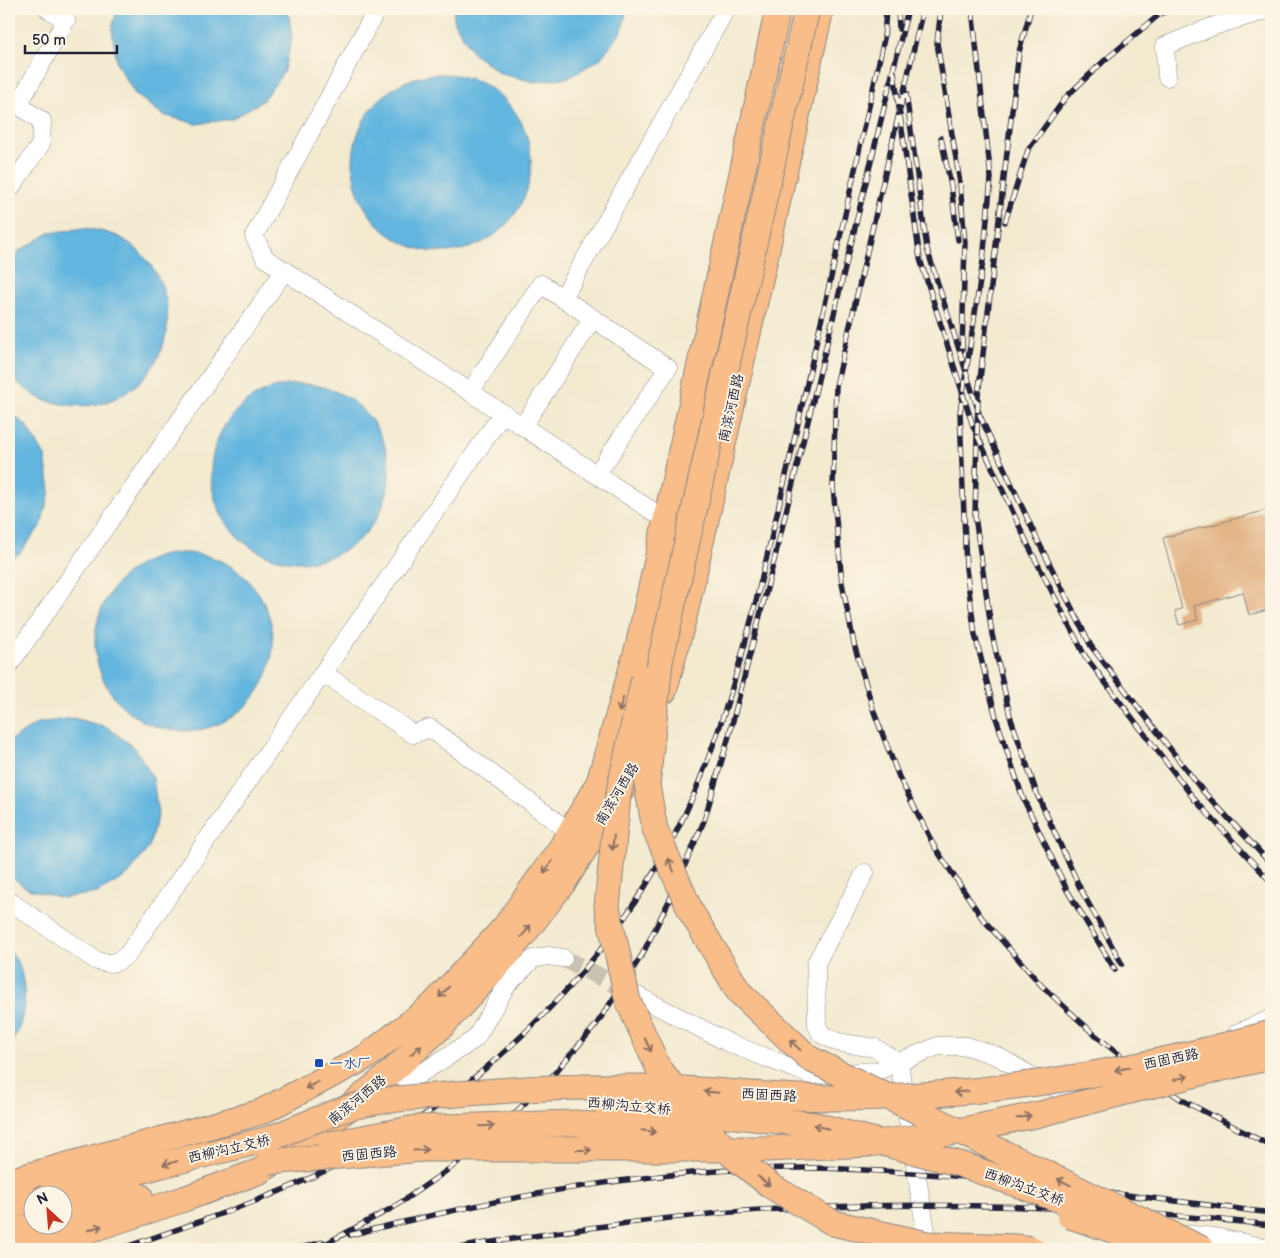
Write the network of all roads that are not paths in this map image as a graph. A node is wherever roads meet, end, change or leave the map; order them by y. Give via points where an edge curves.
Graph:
1 (48, 9) edge
2 (377, 9) edge
3 (726, 9) edge
4 (778, 9) edge
5 (794, 9) edge
6 (807, 9) edge
7 (821, 9) edge
8 (1271, 9) edge
9 (69, 14) edge
10 (1232, 14) edge
11 (1167, 77) dead end
12 (13, 102) edge
13 (11, 184) edge
14 (284, 270) junction
15 (563, 298) junction
16 (593, 318) junction
17 (470, 392) junction
18 (503, 413) junction
19 (523, 426) junction
20 (597, 474) junction
21 (666, 520) junction
22 (9, 665) edge
23 (323, 673) junction
24 (570, 832) junction
25 (865, 873) dead end
26 (9, 901) edge
27 (562, 958) tunnel mouth
28 (624, 989) tunnel mouth
29 (1271, 1019) edge
30 (1271, 1033) edge
31 (1202, 1054) dead end
32 (1271, 1057) edge
33 (899, 1063) junction
34 (388, 1075) junction
35 (1121, 1090) dead end
36 (268, 1151) junction
37 (9, 1181) edge
38 (72, 1189) edge
39 (22, 1203) edge
40 (9, 1206) edge
41 (72, 1215) edge
42 (22, 1229) edge
43 (9, 1232) edge
44 (14, 1249) edge
45 (934, 1249) edge
46 (1032, 1249) edge
47 (1148, 1249) edge
48 (1168, 1249) edge
49 (1201, 1249) edge
50 (1271, 1249) edge

1 - 9 street
2 - 14 street via 254,236 265,258
3 - 15 street
4 - 21 highway, 南滨河西路
5 -> 46 highway, bridge via 618,796 607,907 628,1001 658,1067 701,1123 734,1157 771,1186 834,1223 928,1244
49 -> 6 highway, bridge via 810,1059 739,992 690,910 655,829 647,785 660,662
34 -> 7 highway, 南滨河西路 via 442,1025 509,952 564,882 633,772 667,684 685,612
8 - 10 street
9 - 12 street
10 - 11 street via 1214,26 1165,46
12 - 13 street via 42,122 41,144
14 - 17 street
14 - 22 street
15 - 16 street
15 - 17 street via 541,284
16 - 19 street
16 - 20 street via 668,368
17 - 18 street
18 - 19 street
18 - 23 street
19 - 20 street
20 - 21 street
21 -> 24 highway, 南滨河西路 via 638,647 599,782
23 - 24 street via 413,734 430,728
23 - 26 street via 122,960 105,964 97,961
24 -> 37 highway, 南滨河西路 via 504,928 432,1006 366,1057 261,1112
25 - 33 street via 816,964 817,1024 821,1034 837,1042 875,1048
27 - 34 street via 533,959 506,985 475,1039 416,1077
28 - 33 street via 732,1044 811,1075 877,1071
29 - 31 street via 1246,1028
30 -> 36 highway, 西固西路, bridge via 1116,1071 1011,1088 919,1096 832,1098 670,1088 569,1087 398,1099 346,1109
36 -> 32 highway, 西固西路, bridge via 758,1150 869,1144 949,1133 1040,1114
33 - 35 street via 938,1046 967,1046 997,1056 1069,1094 1094,1096
33 - 45 street via 926,1233
44 -> 34 highway, 南滨河西路 via 89,1230 260,1171 308,1141
36 -> 38 highway, 西柳沟立交桥 via 162,1165
36 - 41 highway, 西柳沟立交桥
36 -> 48 highway, 西柳沟立交桥, bridge via 416,1128 575,1123 863,1153 1005,1193
49 -> 36 highway, 西柳沟立交桥, bridge via 960,1164 816,1126 594,1100 506,1104 379,1118
39 - 40 highway
42 - 43 highway
47 - 50 street via 1160,1241 1185,1235

